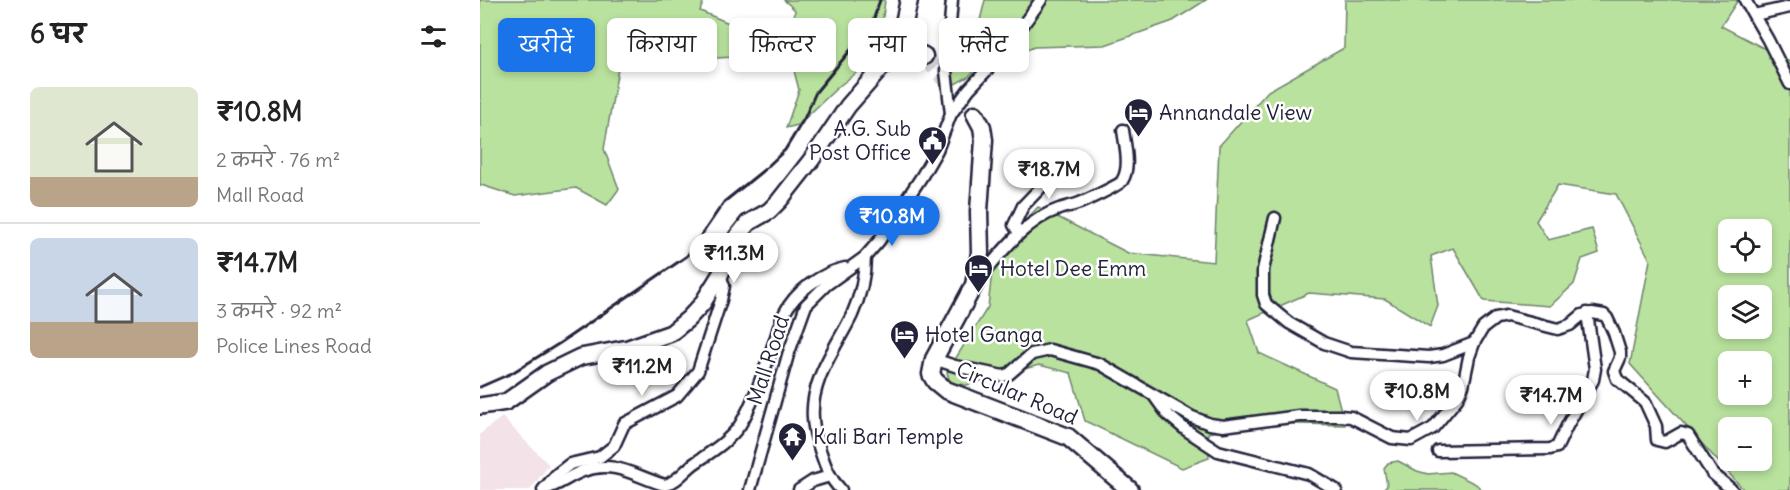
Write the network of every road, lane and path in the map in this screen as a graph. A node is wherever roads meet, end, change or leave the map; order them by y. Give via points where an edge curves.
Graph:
1 (909, 0) edge
2 (952, 0) edge
3 (1041, 0) edge
4 (1745, 0) edge
5 (1790, 7) edge
6 (1754, 15) junction
7 (905, 18) edge
8 (878, 72) edge
9 (1790, 84) edge
10 (951, 114) junction
11 (975, 114) tunnel mouth
12 (1123, 130) dead end
13 (1061, 174) dead end
14 (1275, 218) dead end
15 (1022, 231) junction
16 (865, 257) junction
17 (851, 268) junction
18 (720, 275) junction
19 (974, 285) junction
20 (1587, 313) junction
21 (1474, 343) junction
22 (934, 359) junction
23 (1152, 392) junction
24 (480, 406) edge
25 (1438, 451) dead end
26 (830, 476) junction
27 (543, 489) edge
28 (750, 490) edge
29 (799, 490) edge
30 (841, 490) edge
31 (1130, 490) edge
32 (1336, 490) edge
33 (1732, 490) edge

1 - 7 main road
2 - 10 street via 946,71
3 - 10 street, Mall Road via 1003,53
4 - 6 street
5 - 6 street
6 - 9 street
8 - 18 main road via 779,201 748,223 737,237
10 - 16 street, Mall Road via 922,176
11 - 19 main road, Circular Road via 984,140 980,253
12 - 15 street via 1126,163 1119,185 1058,209
13 - 15 street via 1046,182 1023,206 1014,225
14 - 21 street via 1263,270 1263,295 1266,304 1289,323 1324,344 1351,352 1443,356
15 - 19 street
16 - 17 street, Mall Road
16 - 26 street via 860,293 823,369 814,397 814,429
17 - 27 street via 823,276 790,303 739,426 673,482 665,485 601,466
17 - 28 street, Mall Road via 806,305
18 - 24 main road via 702,304 671,333 628,348 580,357 506,402
18 - 27 street via 724,286 721,300 698,372 677,396 624,424 614,446 600,457 570,464
19 - 22 main road, Circular Road
20 - 21 street via 1558,329 1507,316 1496,318
20 - 25 street via 1593,380 1557,447
20 - 33 street via 1606,317 1620,352 1614,370 1617,379 1650,410 1657,440 1665,442 1681,433 1688,435 1712,473
21 - 23 street via 1457,399 1433,428 1411,440 1392,438 1351,417 1340,416 1210,424
22 - 23 street via 1003,376 1032,354 1050,350 1100,364
22 - 31 main road, Circular Road via 931,374 946,390 1068,437
23 - 32 street via 1168,415 1218,451 1310,474
26 - 29 street
26 - 30 street

